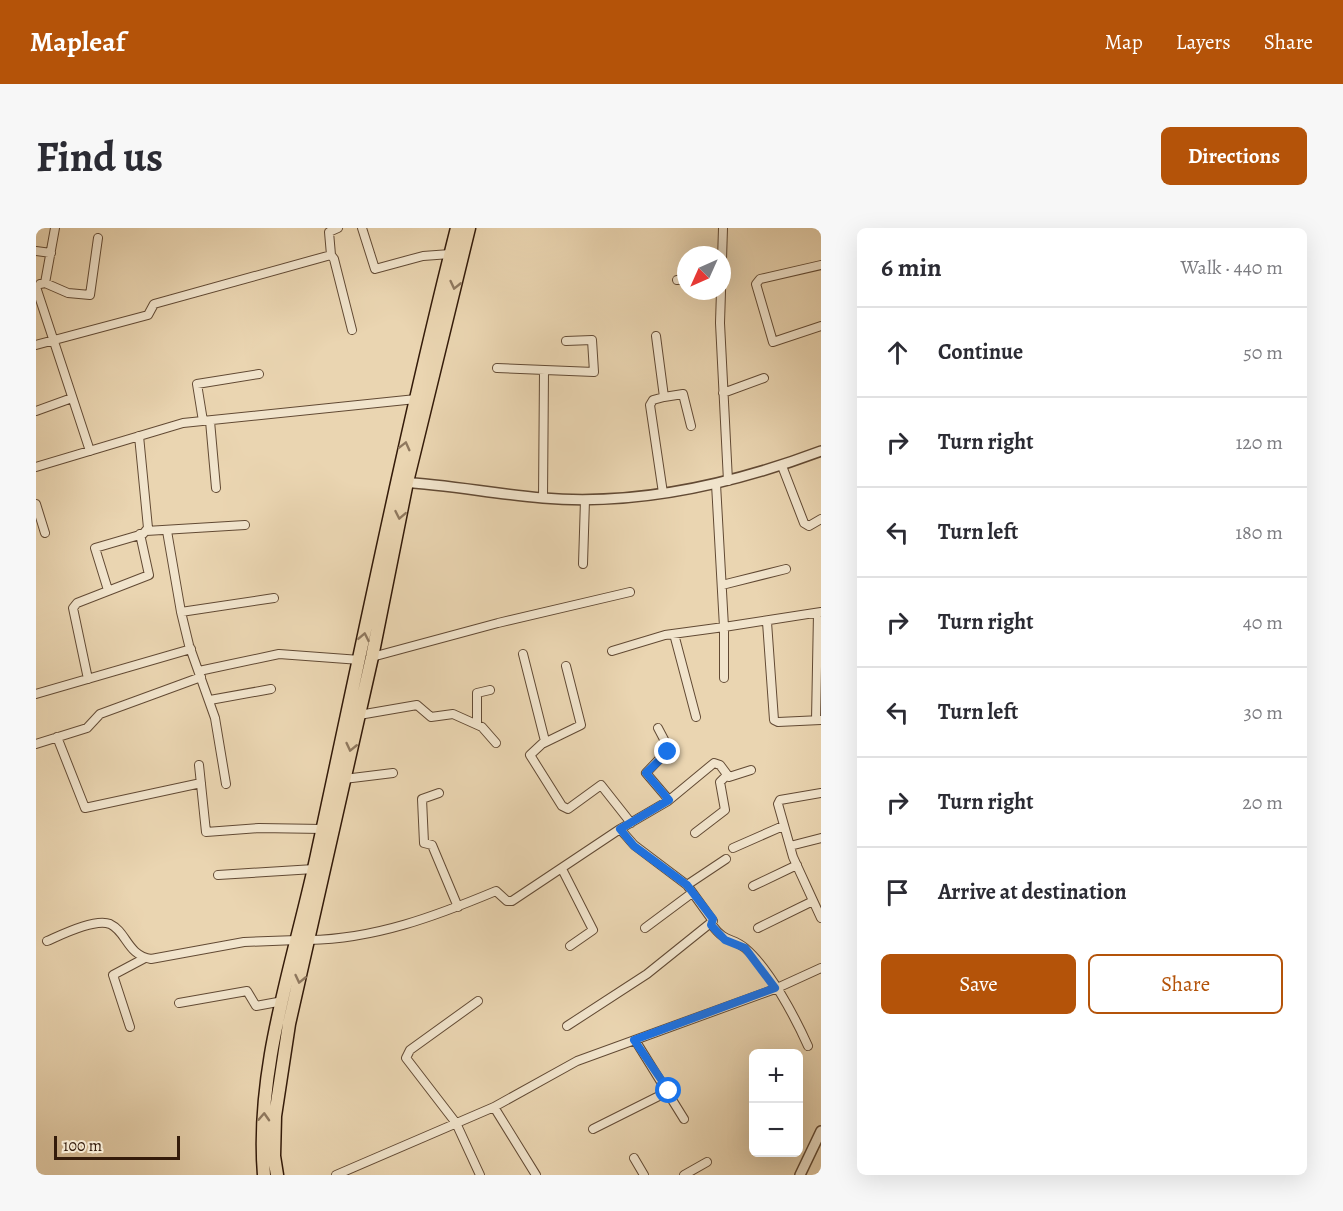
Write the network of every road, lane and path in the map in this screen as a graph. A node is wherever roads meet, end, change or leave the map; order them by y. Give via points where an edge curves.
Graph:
1 (55, 228) edge
2 (338, 228) edge
3 (362, 228) edge
4 (457, 228) edge
5 (469, 228) edge
6 (723, 228) edge
7 (98, 238) dead end
8 (723, 246) edge
9 (36, 251) edge
10 (51, 252) junction
11 (450, 254) junction
12 (331, 255) junction
13 (821, 265) edge
14 (45, 283) junction
15 (36, 286) edge
16 (721, 300) edge
17 (821, 326) edge
18 (351, 330) dead end
19 (656, 336) dead end
20 (53, 339) junction
21 (566, 341) dead end
22 (36, 345) edge
23 (498, 368) dead end
24 (544, 371) junction
25 (259, 374) dead end
26 (764, 378) dead end
27 (723, 393) junction
28 (664, 397) junction
29 (72, 398) junction
30 (416, 399) junction
31 (36, 411) edge
32 (207, 421) junction
33 (691, 426) dead end
34 (139, 436) junction
35 (90, 451) junction
36 (821, 451) edge
37 (782, 466) junction
38 (36, 467) edge
39 (728, 481) junction
40 (401, 482) junction
41 (716, 484) junction
42 (216, 488) dead end
43 (663, 493) junction
44 (543, 498) junction
45 (585, 500) junction
46 (36, 504) edge
47 (821, 519) edge
48 (244, 525) dead end
49 (167, 531) junction
50 (45, 533) dead end
51 (143, 533) junction
52 (583, 564) dead end
53 (786, 569) dead end
54 (722, 585) junction
55 (108, 590) junction
56 (630, 592) dead end
57 (274, 598) dead end
58 (181, 612) junction
59 (820, 613) edge
60 (767, 622) junction
61 (724, 627) junction
62 (674, 634) junction
63 (191, 649) junction
64 (612, 651) dead end
65 (523, 654) dead end
66 (366, 658) junction
67 (566, 666) dead end
68 (200, 674) junction
69 (724, 678) dead end
70 (88, 679) junction
71 (271, 689) dead end
72 (490, 690) dead end
73 (36, 694) edge
74 (210, 700) junction
75 (359, 715) junction
76 (696, 717) dead end
77 (819, 720) edge
78 (477, 724) junction
79 (658, 728) dead end
80 (57, 737) junction
81 (496, 743) dead end
82 (544, 743) junction
83 (36, 744) edge
84 (199, 765) dead end
85 (751, 770) dead end
86 (393, 773) dead end
87 (726, 776) junction
88 (344, 779) junction
89 (201, 783) junction
90 (226, 784) dead end
91 (439, 793) dead end
92 (821, 793) edge
93 (669, 800) junction
94 (631, 823) junction
95 (783, 826) junction
96 (323, 829) junction
97 (620, 829) junction
98 (695, 832) dead end
99 (821, 838) edge
100 (790, 846) junction
101 (733, 848) dead end
102 (726, 859) dead end
103 (796, 865) junction
104 (314, 869) junction
105 (562, 869) junction
106 (218, 875) dead end
107 (753, 886) dead end
108 (689, 889) junction
109 (813, 901) junction
110 (458, 907) junction
111 (821, 918) edge
112 (711, 925) junction
113 (645, 928) dead end
114 (758, 928) dead end
115 (303, 940) junction
116 (47, 941) dead end
117 (570, 946) dead end
118 (145, 958) junction
119 (821, 968) edge
120 (775, 988) junction
121 (283, 1001) junction
122 (478, 1001) dead end
123 (179, 1004) dead end
124 (567, 1026) dead end
125 (130, 1027) dead end
126 (634, 1040) junction
127 (808, 1046) dead end
128 (669, 1091) junction
129 (494, 1107) junction
130 (684, 1119) dead end
131 (456, 1123) junction
132 (593, 1129) dead end
133 (821, 1131) edge
134 (634, 1158) dead end
135 (707, 1162) dead end
136 (264, 1175) edge
137 (277, 1175) edge
138 (336, 1175) edge
139 (480, 1175) edge
140 (536, 1175) edge
141 (644, 1175) edge
142 (684, 1175) edge
143 (800, 1175) edge

1 - 10 street
2 - 12 street via 329,231
3 - 11 street via 375,269 423,256
4 - 11 highway
5 -> 40 highway
6 - 8 street
7 - 14 street via 90,295 68,293
9 - 10 street
10 - 14 street
11 - 30 highway
12 - 18 street
12 - 20 street via 154,304 148,315
13 - 17 street via 760,279 756,284 773,342
14 - 15 street
15 - 20 street
16 - 27 street
19 - 28 street
20 - 22 street
20 - 29 street
21 - 24 street via 592,340 594,372
23 - 24 street
24 - 44 street
25 - 32 street via 197,384
26 - 27 street
27 - 39 street
28 - 33 street via 683,394
28 - 43 street via 650,405
29 - 31 street
29 - 35 street
30 - 32 street
40 -> 30 highway
32 - 34 street via 183,423
32 - 42 street
34 - 35 street
34 - 51 street
35 - 38 street
36 - 37 street
37 - 39 street
37 - 47 street via 804,523 809,526
39 - 41 street
40 - 44 street
40 - 66 highway
41 - 43 street
41 - 54 street
43 - 45 street
44 - 45 street
45 - 52 street
46 - 50 street
48 - 49 street
49 - 51 street
49 - 58 street
51 - 55 street via 149,575
51 - 55 street via 95,549
53 - 54 street
54 - 61 street
55 - 70 street via 73,608
56 - 66 street
57 - 58 street
58 - 63 street
59 - 60 street
59 - 77 street
60 - 61 street
60 - 77 street via 774,720
61 - 62 street
61 - 69 street
62 - 64 street
62 - 76 street
63 - 68 street
63 - 70 street
65 - 82 street
66 - 68 street via 279,654
66 - 75 highway
66 - 96 highway
67 - 82 street via 581,725
68 - 74 street
68 - 80 street via 100,714 87,728
70 - 73 street
71 - 74 street
72 - 78 street via 477,693
74 - 90 street
75 - 78 street via 417,705 431,717 453,714
75 -> 88 highway
78 - 81 street
79 - 93 street via 669,749 646,773
80 - 83 street
80 - 89 street via 85,808
82 - 94 street via 530,755 565,809 601,785
84 - 89 street
85 - 87 street
86 - 88 street
87 - 93 street via 720,765 714,763
87 - 98 street via 720,782 724,810
88 - 115 highway
89 - 96 street via 206,832
91 - 110 street via 422,798 424,843 432,845
92 - 95 street via 778,801
93 - 94 street
94 - 97 street
95 - 100 street
95 - 101 street
96 - 104 highway
97 - 105 street
97 - 108 street via 634,846
99 - 100 street
100 - 103 street
102 - 108 street
103 - 107 street
103 - 109 street
104 - 106 street
104 - 115 highway
105 - 110 street via 512,901 496,891
105 - 117 street via 593,930
108 - 112 street via 713,919
108 - 113 street
109 - 111 street
109 - 114 street
110 - 115 street via 364,936
112 - 120 street via 725,940 745,948
112 - 124 street via 647,974
115 - 118 street via 244,942
115 - 121 highway
115 -> 137 highway via 277,1089
116 - 118 street via 80,927 104,923
118 - 125 street via 113,975
119 - 120 street
120 - 126 street
120 - 127 street
121 - 123 street via 256,1006 248,991
136 -> 121 highway via 265,1096
122 - 131 street via 406,1054
126 - 128 street
126 - 129 street via 577,1061
128 - 130 street
128 - 132 street
129 - 131 street
129 - 140 street
131 - 138 street
131 - 139 street
133 - 143 street
134 - 141 street
135 - 142 street

